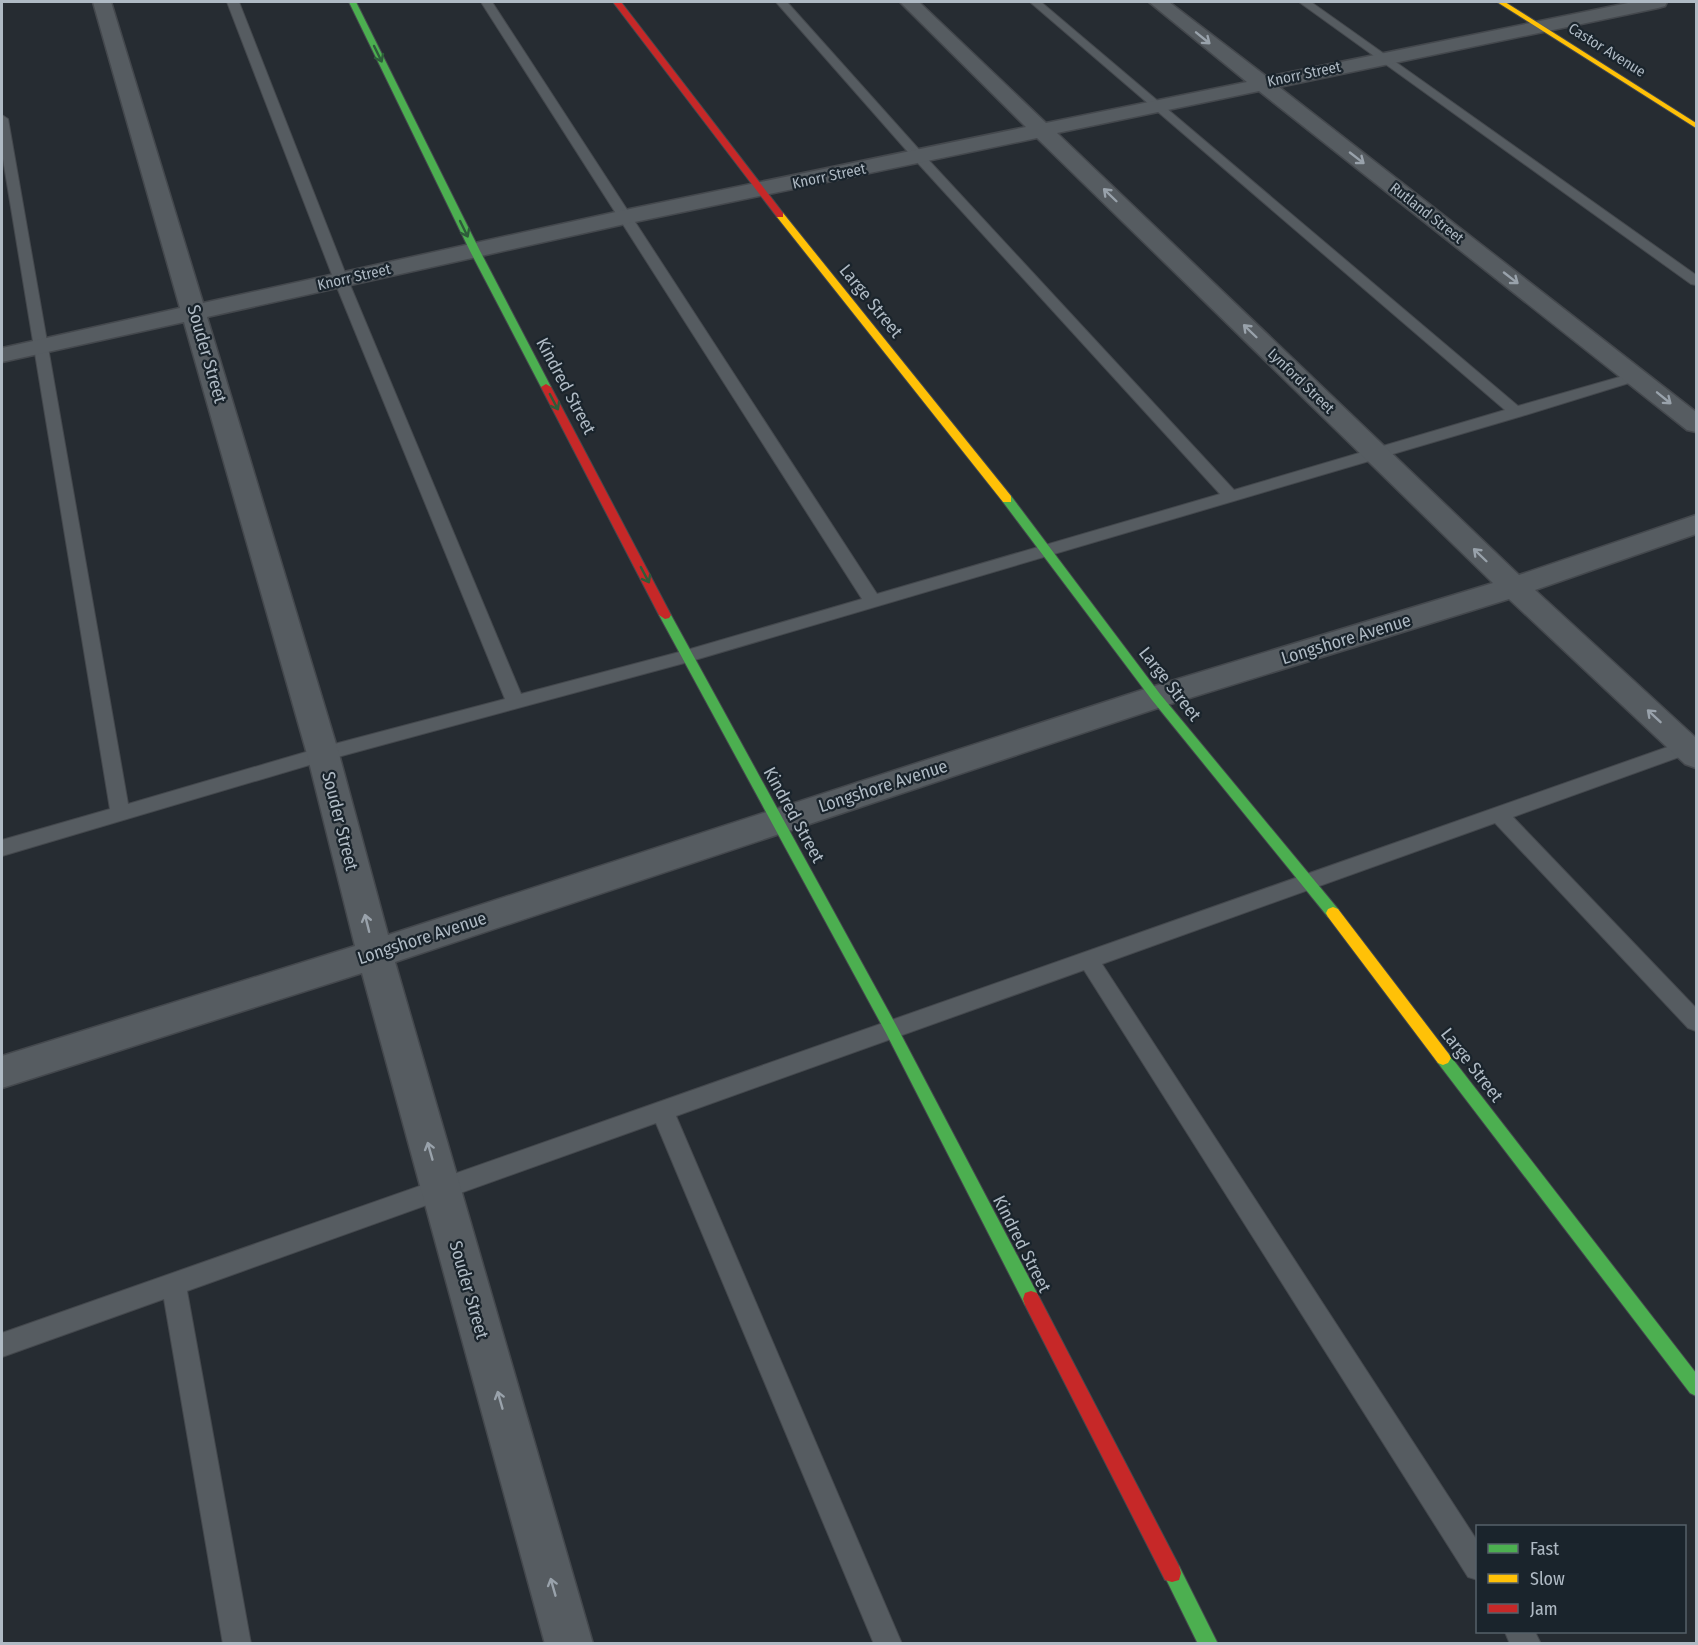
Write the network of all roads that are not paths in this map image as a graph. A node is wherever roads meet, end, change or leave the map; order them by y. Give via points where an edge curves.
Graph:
1 (102, 2) edge
2 (233, 2) edge
3 (352, 2) edge
4 (486, 2) edge
5 (617, 2) edge
6 (782, 2) edge
7 (909, 2) edge
8 (1035, 2) edge
9 (1158, 2) edge
10 (1305, 2) edge
11 (1501, 2) edge
12 (1658, 2) edge
13 (1538, 26) junction
14 (1384, 58) junction
15 (1260, 83) junction
16 (1157, 107) junction
17 (2, 119) edge
18 (1696, 126) edge
19 (1044, 130) junction
20 (919, 156) junction
21 (760, 190) junction
22 (625, 217) junction
23 (475, 251) junction
24 (342, 280) junction
25 (1696, 281) edge
26 (195, 314) junction
27 (41, 347) junction
28 (2, 355) edge
29 (1637, 376) junction
30 (1517, 412) junction
31 (1696, 424) edge
32 (1378, 455) junction
33 (1231, 496) junction
34 (1696, 524) edge
35 (1046, 549) junction
36 (1514, 587) junction
37 (872, 601) junction
38 (688, 656) junction
39 (1156, 698) junction
40 (515, 702) junction
41 (1693, 749) edge
42 (323, 754) junction
43 (120, 812) junction
44 (1498, 814) junction
45 (776, 820) junction
46 (2, 848) edge
47 (1308, 881) junction
48 (375, 954) junction
49 (1088, 959) junction
50 (1696, 1022) edge
51 (891, 1029) junction
52 (2, 1072) edge
53 (662, 1110) junction
54 (440, 1189) junction
55 (173, 1283) junction
56 (2, 1345) edge
57 (1696, 1387) edge
58 (1476, 1564) edge
59 (237, 1644) edge
60 (569, 1644) edge
61 (888, 1644) edge
62 (1209, 1644) edge

1 - 26 street, Souder Street
2 - 24 lane
3 -> 23 street, Kindred Street
4 - 22 lane
5 - 21 street, Large Street
6 - 20 lane
7 - 19 street, Lynford Street
8 - 16 lane
9 -> 15 street, Rutland Street
10 - 14 lane
11 - 13 street, Castor Avenue
12 - 13 street, Knorr Street
13 - 14 street, Knorr Street
13 - 18 street, Castor Avenue
14 - 15 street, Knorr Street
14 - 25 lane
15 - 16 street, Knorr Street
15 -> 29 street, Rutland Street
16 - 19 street, Knorr Street
16 - 30 lane
17 - 27 lane
19 - 20 street, Knorr Street
32 -> 19 street, Lynford Street
20 - 21 street, Knorr Street
20 - 33 lane
21 - 22 street, Knorr Street
21 - 35 street, Large Street
22 - 23 street, Knorr Street
22 - 37 lane
23 - 24 street, Knorr Street
23 -> 38 street, Kindred Street
24 - 26 street, Knorr Street
24 - 40 lane
26 - 27 street, Knorr Street
26 - 42 street, Souder Street
27 - 28 street, Knorr Street
27 - 43 lane
29 - 30 lane
29 -> 31 street, Rutland Street
30 - 32 lane
32 - 33 lane
36 -> 32 street, Lynford Street
33 - 35 lane
34 - 36 street, Longshore Avenue
35 - 37 lane
35 - 39 street, Large Street
36 - 39 street, Longshore Avenue
41 -> 36 street, Lynford Street
37 - 38 lane
38 - 40 lane
38 - 45 street, Kindred Street
39 - 45 street, Longshore Avenue
39 - 47 street, Large Street
40 - 42 lane
41 - 44 lane
42 - 43 lane
48 -> 42 street, Souder Street
43 - 46 lane
44 - 47 lane
44 - 50 lane
45 - 48 street, Longshore Avenue
45 - 51 street, Kindred Street
47 - 49 lane
47 - 57 street, Large Street
48 - 52 street, Longshore Avenue
54 -> 48 street, Souder Street
49 - 51 lane
49 - 58 lane
51 - 53 lane
51 - 62 street, Kindred Street
53 - 54 lane
53 - 61 lane
54 - 55 lane
60 -> 54 street, Souder Street
55 - 56 lane
55 - 59 lane

